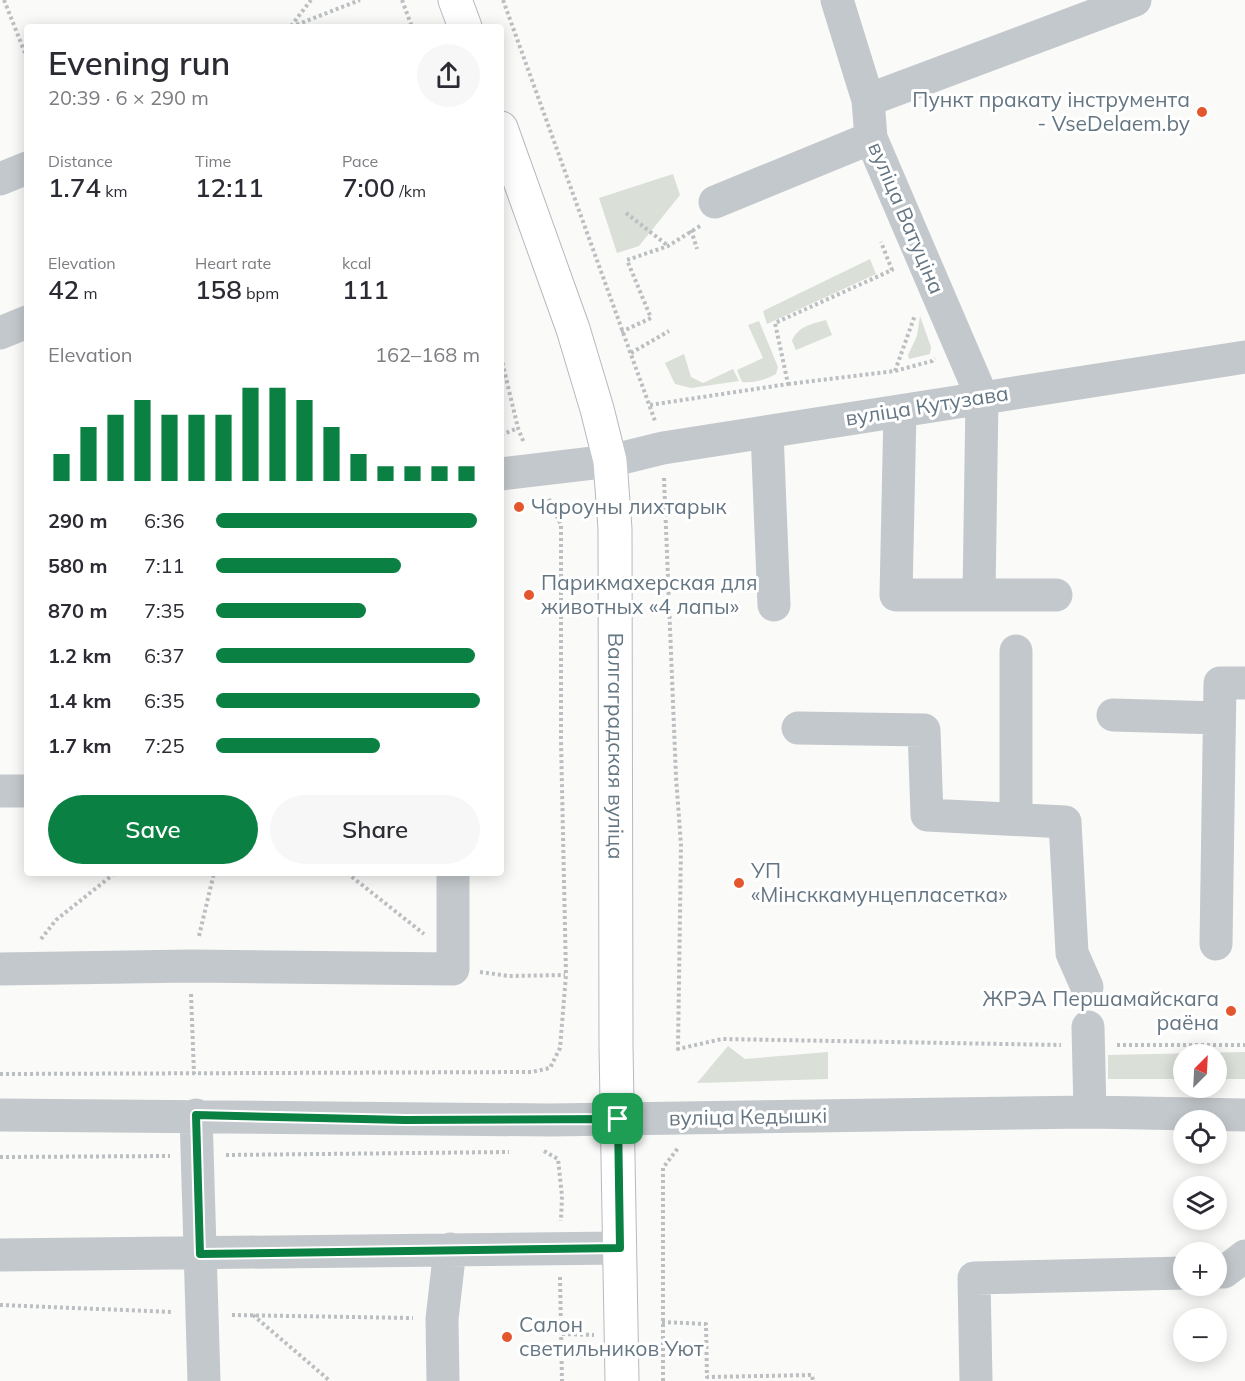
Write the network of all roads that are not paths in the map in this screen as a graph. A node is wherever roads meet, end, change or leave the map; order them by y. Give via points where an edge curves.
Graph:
1 (455, 0) edge
2 (837, 0) edge
3 (1135, 0) edge
4 (464, 24) edge
5 (868, 100) junction
6 (504, 136) edge
7 (871, 138) junction
8 (24, 169) edge
9 (0, 179) edge
10 (708, 214) road end
11 (24, 323) edge
12 (0, 333) edge
13 (1245, 357) edge
14 (982, 397) junction
15 (900, 411) junction
16 (767, 432) junction
17 (610, 461) junction
18 (504, 474) edge
19 (979, 595) junction
20 (1056, 595) dead end
21 (774, 605) dead end
22 (1016, 651) dead end
23 (1245, 683) edge
24 (1113, 716) dead end
25 (1219, 718) junction
26 (798, 728) dead end
27 (0, 791) edge
28 (24, 791) edge
29 (1016, 819) junction
30 (453, 876) edge
31 (1216, 944) dead end
32 (10, 969) edge
33 (1087, 987) dead end
34 (1088, 1036) road end
35 (1090, 1112) junction
36 (0, 1115) edge
37 (196, 1115) junction
38 (1245, 1115) edge
39 (618, 1119) junction
40 (620, 1248) junction
41 (450, 1249) junction
42 (200, 1254) junction
43 (0, 1255) edge
44 (1245, 1256) edge
45 (1227, 1270) edge
46 (1173, 1273) edge
47 (204, 1381) edge
48 (443, 1381) edge
49 (622, 1381) edge
50 (976, 1381) edge

1 - 4 main road
2 - 5 street, вуліца Ватуціна
3 - 5 street
5 - 7 street, вуліца Ватуціна
6 - 17 main road, Валгаградская вуліца via 573,329
7 - 10 street
7 - 14 street, вуліца Ватуціна
8 - 9 street
11 - 12 street
13 - 14 street, вуліца Кутузава
14 - 15 street, вуліца Кутузава
14 - 19 street
15 - 16 street, вуліца Кутузава
15 - 19 street via 896,595
16 - 17 street, вуліца Кутузава via 663,448
16 - 21 street
17 - 18 street, вуліца Кутузава
17 - 39 main road, Валгаградская вуліца via 615,529
19 - 20 street
22 - 29 street
23 - 25 street via 1220,683
24 - 25 street
25 - 31 street
26 - 29 street via 924,730 927,815
27 - 28 street
29 - 33 street via 1065,822 1072,953
30 - 32 street via 453,963
34 - 35 street
35 - 38 street, вуліца Кедышкі
35 - 39 street, вуліца Кедышкі
36 - 37 street, вуліца Кедышкі
37 - 39 street, вуліца Кедышкі via 405,1120
37 - 42 street
39 - 40 main road, Валгаградская вуліца
40 - 41 street
40 - 49 main road, Валгаградская вуліца
41 - 42 street
41 - 48 street via 442,1319
42 - 43 street
42 - 47 street via 215,1314
44 - 45 street
46 - 50 street via 974,1278

